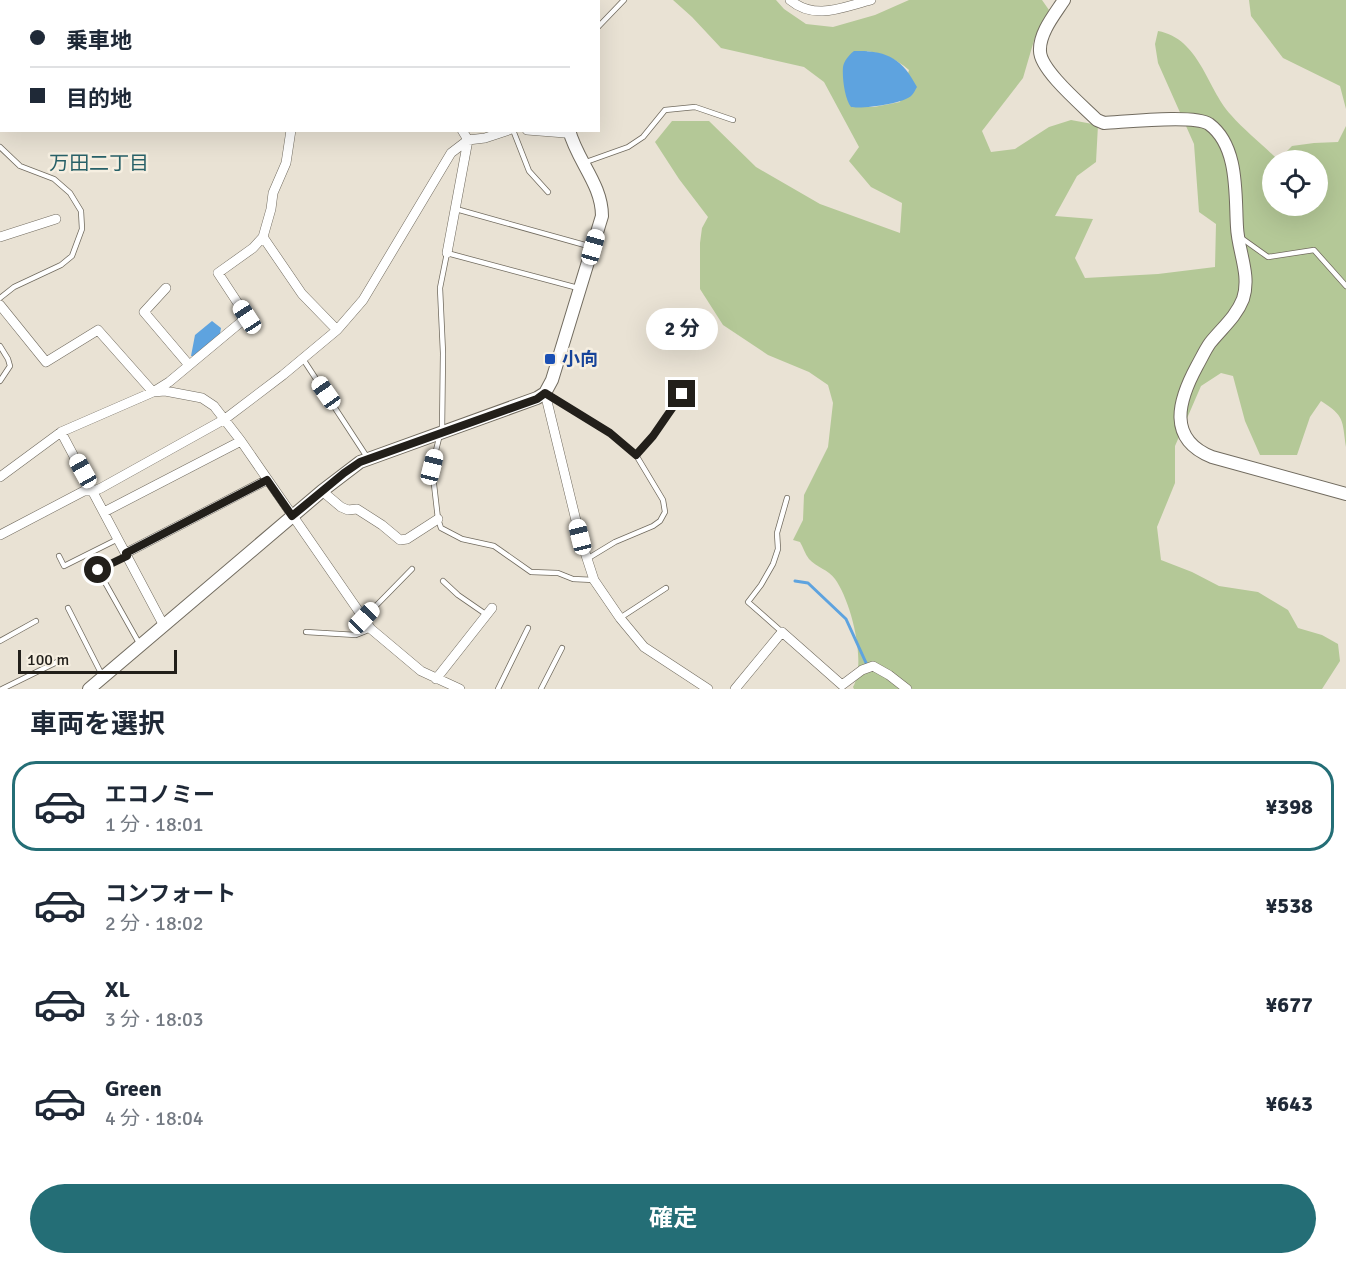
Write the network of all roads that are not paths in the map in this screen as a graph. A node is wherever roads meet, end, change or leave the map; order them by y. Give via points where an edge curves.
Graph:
1 (624, 0) edge
2 (790, 0) edge
3 (871, 0) edge
4 (1064, 0) edge
5 (600, 25) edge
6 (733, 120) dead end
7 (291, 132) edge
8 (463, 132) edge
9 (504, 132) edge
10 (512, 132) edge
11 (551, 132) edge
12 (566, 132) edge
13 (569, 132) edge
14 (468, 140) junction
15 (0, 147) edge
16 (583, 163) junction
17 (548, 192) dead end
18 (456, 209) junction
19 (56, 219) dead end
20 (1238, 235) junction
21 (0, 237) edge
22 (263, 237) junction
23 (593, 247) junction
24 (447, 253) junction
25 (1346, 286) edge
26 (166, 288) dead end
27 (581, 288) junction
28 (0, 298) edge
29 (0, 305) edge
30 (337, 330) junction
31 (0, 346) edge
32 (303, 359) junction
33 (189, 365) junction
34 (0, 381) edge
35 (153, 392) junction
36 (545, 393) junction
37 (682, 394) dead end
38 (225, 419) junction
39 (61, 432) junction
40 (441, 433) junction
41 (241, 441) junction
42 (636, 455) junction
43 (369, 459) junction
44 (0, 477) edge
45 (267, 480) junction
46 (94, 491) junction
47 (322, 491) junction
48 (1346, 494) edge
49 (788, 498) dead end
50 (104, 512) junction
51 (292, 516) junction
52 (438, 519) junction
53 (0, 536) edge
54 (118, 539) junction
55 (126, 554) junction
56 (59, 556) dead end
57 (587, 559) junction
58 (412, 569) dead end
59 (594, 580) junction
60 (443, 581) dead end
61 (666, 588) dead end
62 (68, 608) dead end
63 (490, 611) joint
64 (364, 618) junction
65 (620, 618) junction
66 (36, 621) dead end
67 (164, 626) junction
68 (528, 628) dead end
69 (371, 629) junction
70 (306, 632) dead end
71 (782, 632) junction
72 (0, 641) edge
73 (140, 646) junction
74 (562, 648) dead end
75 (59, 661) dead end
76 (103, 678) junction
77 (436, 679) junction
78 (844, 687) edge
79 (2, 689) edge
80 (89, 689) edge
81 (460, 689) edge
82 (498, 689) edge
83 (542, 689) edge
84 (708, 689) edge
85 (735, 689) edge
86 (907, 689) edge

1 - 5 lane
2 - 3 street via 812,12
4 - 20 street via 1043,38 1043,62 1104,123 1183,119 1208,123 1228,149
6 - 16 lane via 695,108 665,110 636,142
7 - 22 street via 286,163 273,194
8 - 14 street
9 - 14 street
10 - 17 lane via 529,171
11 - 12 street
13 - 16 street
14 - 18 street
14 - 30 street via 451,153 363,300
15 - 28 lane via 20,166 54,179 70,193 81,211 82,229 72,256
16 - 23 street via 602,203
18 - 23 lane
18 - 24 street
19 - 21 street
20 - 25 lane via 1268,257 1314,250
20 - 48 street via 1246,280 1244,296 1189,380 1180,405 1179,419 1185,436 1197,450 1212,458
22 - 30 street via 302,294
22 - 33 street via 218,273 247,317
23 - 27 street
24 - 27 lane
24 - 40 lane via 440,288
26 - 33 street via 144,312
27 - 36 street
29 - 35 street via 46,362 98,330
30 - 32 street
31 - 34 lane via 10,366
32 - 38 street
32 - 43 lane
33 - 35 street
35 - 38 street via 202,398
35 - 39 street
36 - 40 street
36 - 42 lane via 610,433
36 - 57 street
37 - 42 lane
38 - 41 street
38 - 46 street
39 - 44 street
39 - 46 street
40 - 43 street
40 - 52 lane via 432,467
41 - 45 street
41 - 50 street
42 - 57 lane via 663,500 665,512 653,526
43 - 47 street
45 - 51 street
45 - 55 street
46 - 50 street
46 - 53 street via 84,491
47 - 51 street
47 - 52 street via 341,507 357,509 400,540
49 - 71 lane via 773,564 748,602
50 - 54 street
51 - 64 street
51 - 67 street
52 - 59 lane via 441,528 448,532 495,546 531,572
54 - 55 street
54 - 56 lane via 64,566
55 - 67 street
55 - 73 lane via 98,570
57 - 59 street
58 - 64 lane
59 - 65 street
60 - 63 lane via 458,595
61 - 65 lane
62 - 76 lane
63 - 77 street
64 - 69 street
65 - 84 street via 644,647
66 - 72 lane
67 - 73 street
68 - 82 lane
69 - 70 lane via 356,635
69 - 77 street
71 - 78 street
71 - 85 street
73 - 76 street
74 - 83 lane
75 - 79 lane
76 - 80 street
77 - 81 street
78 - 86 street via 862,669 873,666

